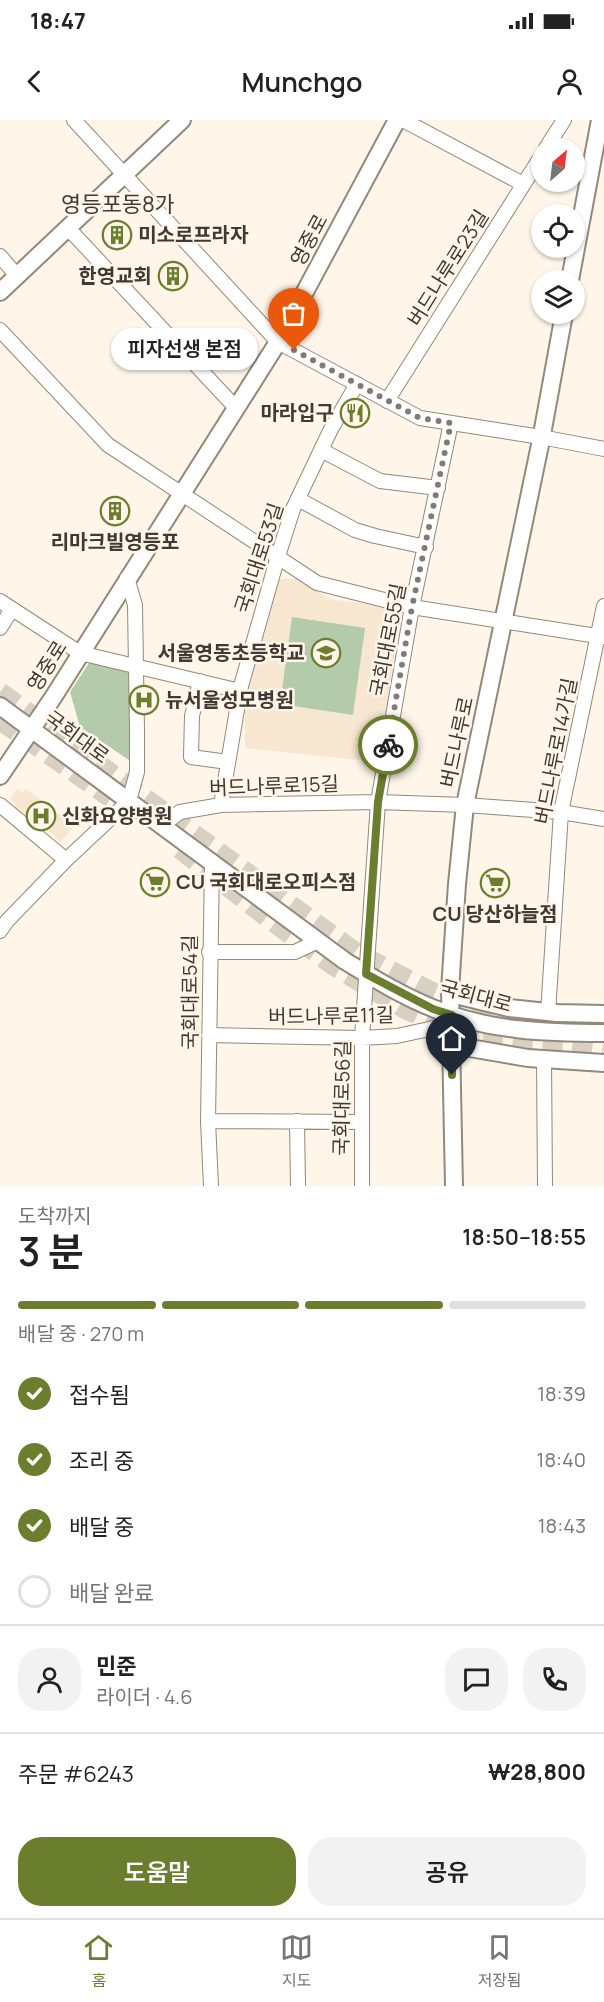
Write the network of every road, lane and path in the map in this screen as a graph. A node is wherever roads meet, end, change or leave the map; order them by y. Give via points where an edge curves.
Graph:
1 (74, 120) edge
2 (182, 120) edge
3 (397, 120) edge
4 (403, 120) edge
5 (564, 120) edge
6 (600, 120) edge
7 (552, 138) edge
8 (531, 172) edge
9 (124, 176) junction
10 (523, 184) junction
11 (68, 228) junction
12 (0, 256) edge
13 (572, 270) edge
14 (17, 276) junction
15 (0, 292) edge
16 (562, 324) edge
17 (0, 330) edge
18 (278, 342) junction
19 (357, 384) junction
20 (387, 400) junction
21 (236, 408) junction
22 (451, 423) junction
23 (541, 437) junction
24 (604, 449) edge
25 (321, 450) junction
26 (438, 488) junction
27 (181, 493) junction
28 (298, 499) junction
29 (426, 547) junction
30 (278, 556) junction
31 (128, 578) junction
32 (6, 605) edge
33 (604, 606) edge
34 (412, 607) junction
35 (503, 623) junction
36 (0, 628) edge
37 (601, 637) edge
38 (80, 653) junction
39 (135, 667) junction
40 (200, 681) junction
41 (240, 691) junction
42 (0, 706) edge
43 (31, 729) junction
44 (228, 762) junction
45 (0, 776) edge
46 (129, 801) junction
47 (378, 802) junction
48 (0, 805) edge
49 (221, 805) junction
50 (465, 805) junction
51 (561, 812) junction
52 (604, 819) edge
53 (161, 826) junction
54 (66, 860) junction
55 (212, 863) junction
56 (0, 931) edge
57 (318, 941) junction
58 (209, 952) junction
59 (366, 974) junction
60 (451, 994) junction
61 (548, 1013) junction
62 (604, 1014) edge
63 (452, 1020) junction
64 (604, 1026) edge
65 (596, 1033) edge
66 (209, 1035) junction
67 (362, 1038) junction
68 (604, 1044) edge
69 (452, 1045) junction
70 (544, 1059) junction
71 (604, 1063) edge
72 (208, 1121) junction
73 (297, 1121) junction
74 (361, 1122) junction
75 (211, 1186) edge
76 (298, 1186) edge
77 (362, 1186) edge
78 (454, 1186) edge
79 (545, 1186) edge

1 - 9 street
2 - 9 main road
3 - 18 main road, 영중로
4 - 10 street
5 - 7 street
6 - 13 main road
8 - 10 street, 버드나루로23길
9 - 11 main road
9 - 18 street
10 - 20 street, 버드나루로23길
11 - 14 main road
11 - 21 street
12 - 14 street
14 - 15 main road
16 - 23 main road, 버드나루로
17 - 27 street via 108,446
18 - 19 street
18 - 21 main road, 영중로
19 - 20 street
19 - 25 street, 국회대로53길
20 - 22 street via 420,418
21 - 27 main road, 영중로
22 - 23 street
22 - 26 street, 국회대로55길
23 - 24 street
23 - 35 main road, 버드나루로
25 - 26 street via 380,481
25 - 28 street, 국회대로53길
26 - 29 street, 국회대로55길
27 - 30 street
27 - 31 main road, 영중로
28 - 29 street, 국회대로53길 via 356,530
28 - 30 street, 국회대로53길
29 - 34 street, 국회대로55길
30 - 34 street via 317,583
30 - 41 street, 국회대로53길
31 - 38 main road, 영중로
31 - 39 street via 135,605
32 - 36 street
32 - 38 street
33 - 37 street, 버드나루로14가길
34 - 35 street
34 - 47 street, 국회대로55길
35 - 37 street
35 - 50 main road, 버드나루로
37 - 51 street, 버드나루로14가길
38 - 39 street
38 - 43 main road, 영중로
39 - 40 street
39 - 46 street, 국회대로 via 136,772
40 - 41 street
40 - 44 street via 192,716 191,757
41 - 44 street, 국회대로53길
42 - 43 main road, 국회대로
43 - 45 main road, 영중로
43 - 46 main road, 국회대로
44 - 49 street, 국회대로53길
46 - 53 main road, 국회대로
46 - 54 street
47 - 49 street, 버드나루로15길
47 - 50 street, 버드나루로15길
47 - 59 street, 국회대로55길
48 - 54 street
49 - 53 street, 버드나루로15길 via 180,813
50 - 51 street, 버드나루로15길
50 - 60 main road, 버드나루로
51 - 52 street, 버드나루로15길
51 - 61 street, 버드나루로14가길
53 - 55 main road, 국회대로
54 - 56 street
55 - 57 main road, 국회대로
55 - 58 street, 국회대로54길
57 - 58 street via 295,952
57 - 59 main road, 국회대로
58 - 66 street, 국회대로54길
59 - 63 main road, 국회대로
59 - 67 street, 국회대로56길
60 - 61 main road
60 - 63 main road, 버드나루로
61 - 62 main road
63 - 65 main road, 국회대로 via 549,1032
63 - 67 street, 버드나루로11길 via 397,1036
63 - 69 main road, 버드나루로
64 - 65 main road
65 - 68 main road
66 - 67 street, 버드나루로11길
66 - 72 street, 국회대로54길
67 - 74 street, 국회대로56길
69 - 70 main road
69 - 78 main road, 버드나루로
70 - 71 main road
70 - 79 street
72 - 73 street
72 - 75 street, 국회대로54길
73 - 74 street
73 - 76 street
74 - 77 street, 국회대로56길

